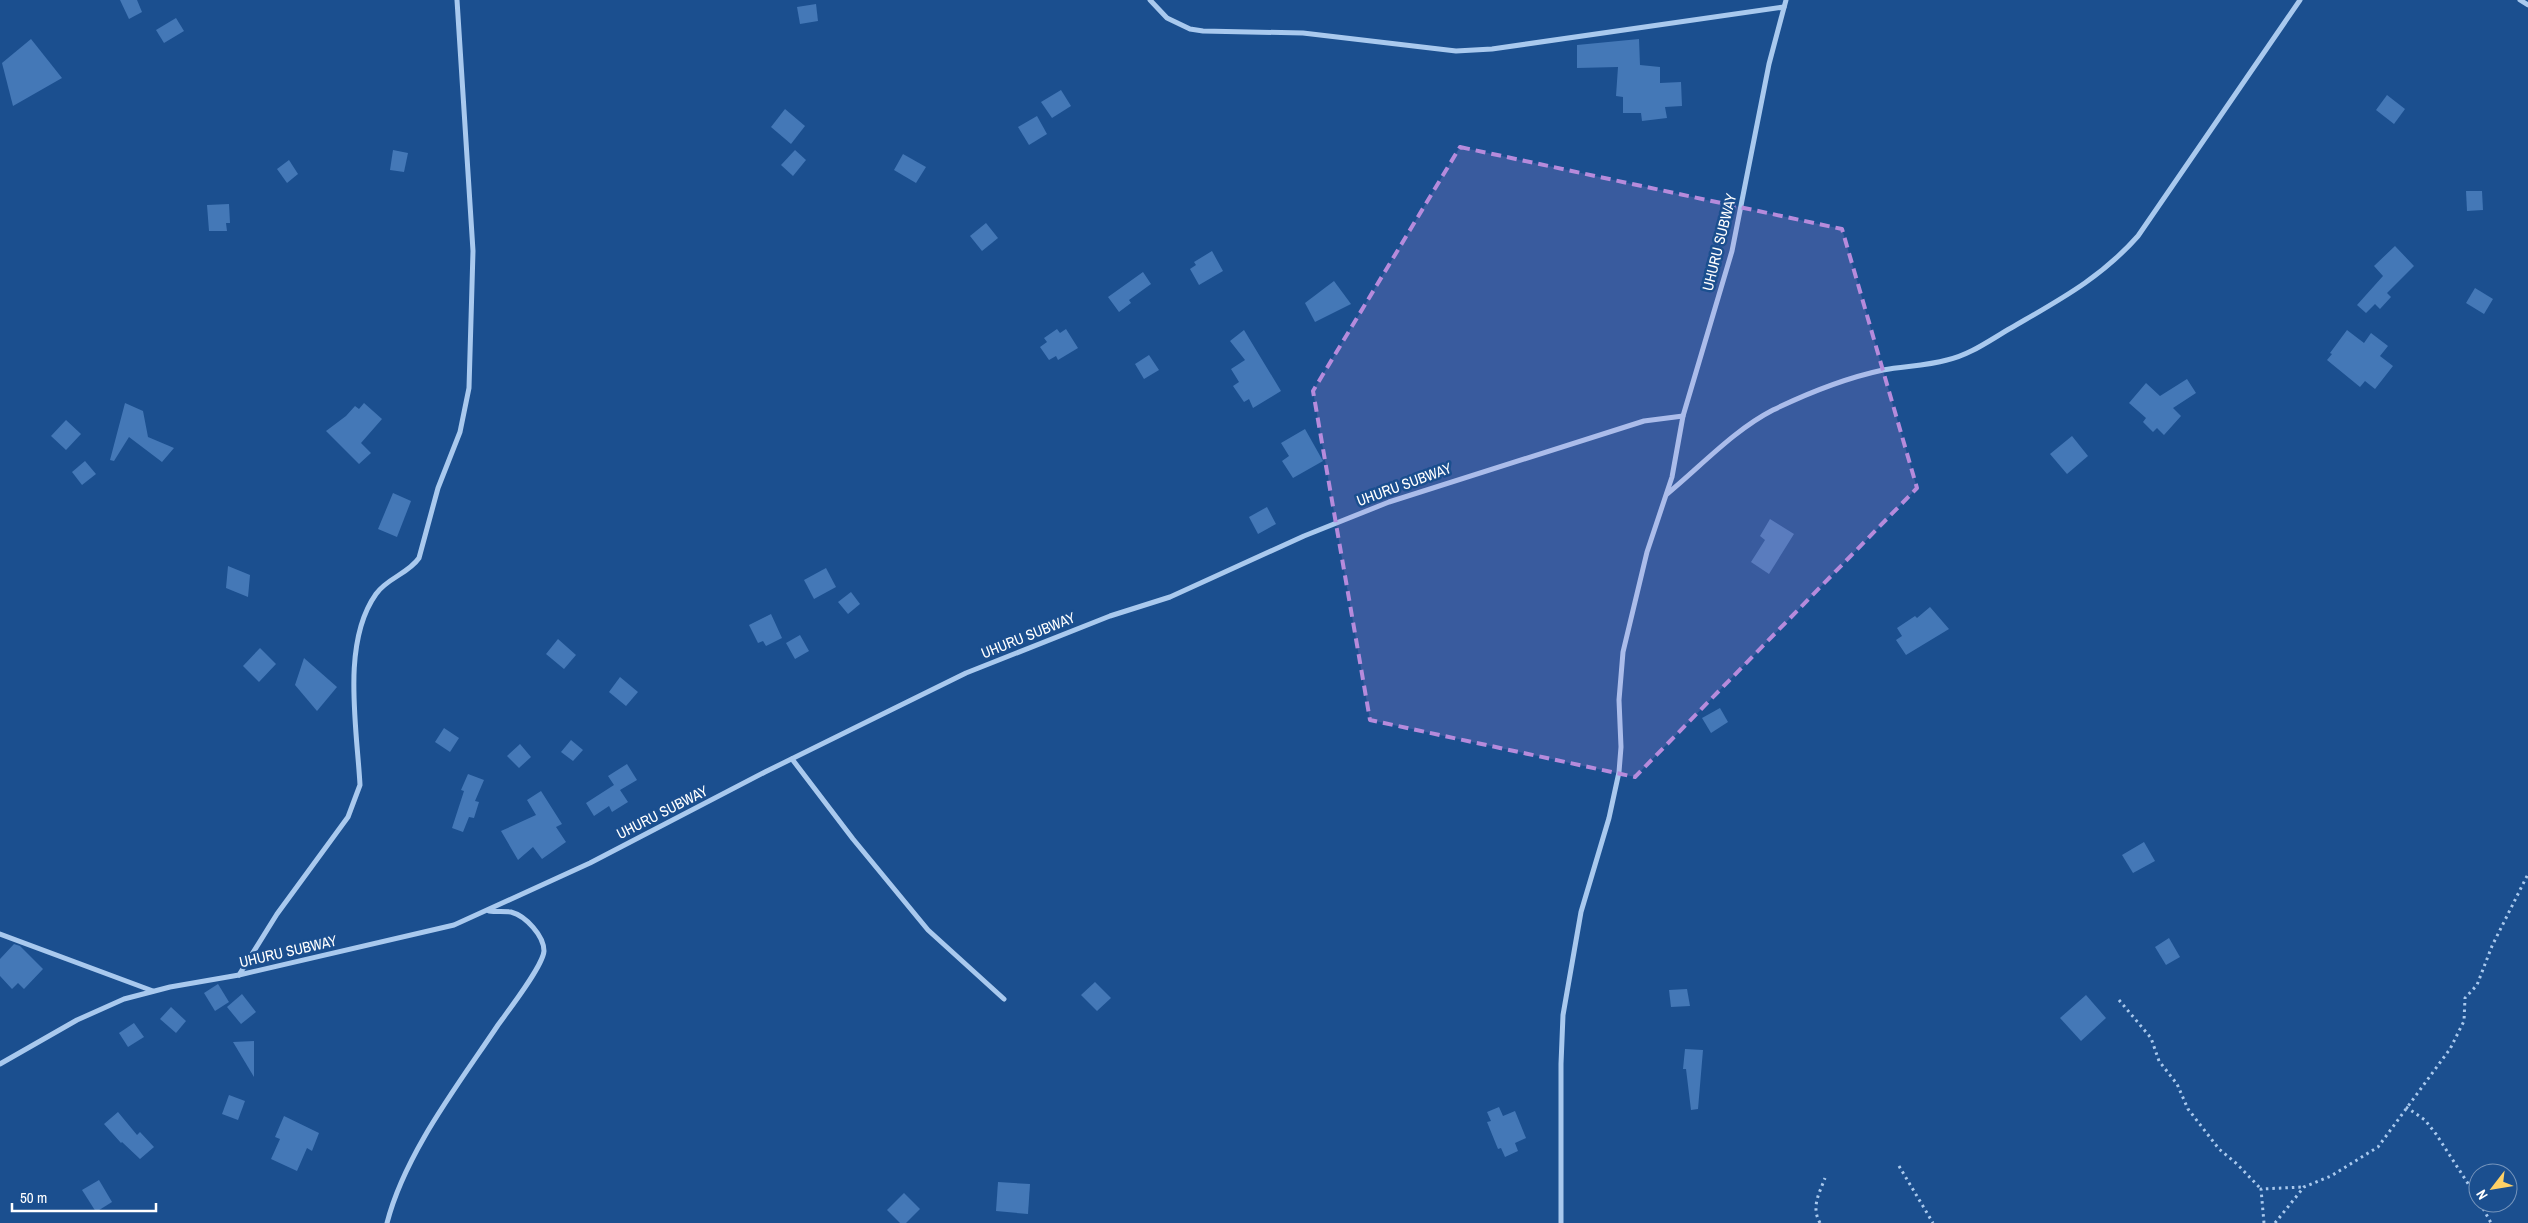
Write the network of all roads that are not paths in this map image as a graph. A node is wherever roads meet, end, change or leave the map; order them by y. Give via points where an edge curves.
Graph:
1 (457, 0) edge
2 (1150, 0) edge
3 (1786, 0) edge
4 (2300, 0) edge
5 (2520, 0) edge
6 (2528, 5) edge
7 (1784, 7) junction
8 (1683, 416) junction
9 (1666, 494) junction
10 (792, 759) junction
11 (486, 911) junction
12 (0, 934) edge
13 (239, 975) junction
14 (153, 991) junction
15 (1004, 999) dead end
16 (0, 1064) edge
17 (387, 1223) edge
18 (1561, 1223) edge

1 - 13 street via 473,251 469,388 460,432 438,488 419,558 413,567 395,576 375,594 360,630 355,648 354,674 360,785 356,799 348,817 277,914
2 - 7 street via 1167,18 1190,29 1332,35 1456,51 1492,49
3 - 7 street, UHURU SUBWAY
4 - 9 street via 2138,236 2118,258 2088,282 1962,356 1860,376 1773,410 1738,433
5 - 6 street
7 - 8 street, UHURU SUBWAY via 1769,64 1732,251
8 - 9 street
8 - 10 street, UHURU SUBWAY via 1644,421 1389,502 1304,536 1170,597 1110,616 966,673
9 - 18 street via 1646,552 1626,637 1618,700 1619,772 1581,912 1567,989 1561,1064
10 - 11 street, UHURU SUBWAY via 640,838
10 - 15 street via 928,930
11 - 13 street, UHURU SUBWAY via 454,925 421,934
11 - 17 street via 512,912 521,917 540,938 544,953 418,1150
12 - 14 street
13 - 14 street, UHURU SUBWAY
14 - 16 street, UHURU SUBWAY via 124,999 77,1020

